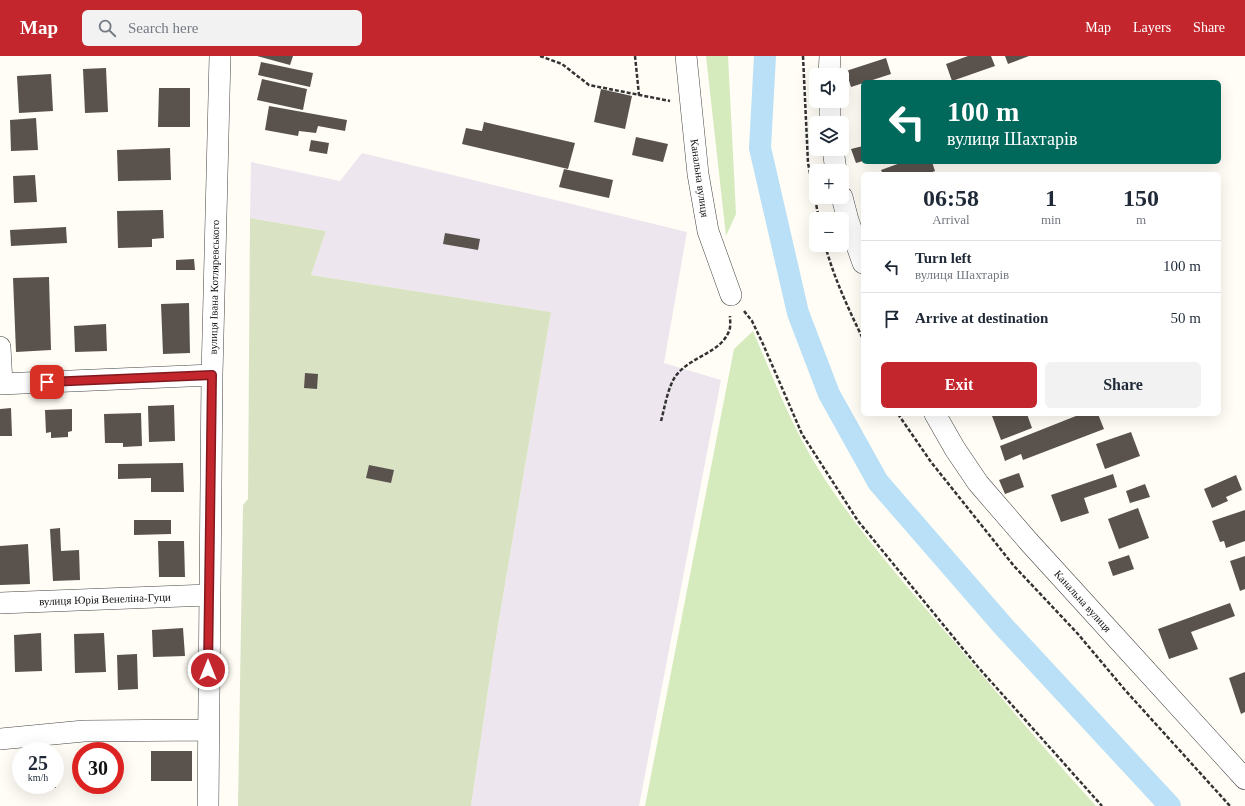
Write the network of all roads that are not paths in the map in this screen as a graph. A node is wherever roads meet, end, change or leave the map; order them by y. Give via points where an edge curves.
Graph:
1 (220, 56) edge
2 (686, 56) edge
3 (830, 56) edge
4 (829, 68) edge
5 (844, 204) edge
6 (861, 257) edge
7 (731, 295) road end
8 (0, 347) edge
9 (212, 375) junction
10 (1, 384) edge
11 (937, 416) edge
12 (209, 595) junction
13 (0, 603) edge
14 (208, 730) junction
15 (0, 739) edge
16 (1245, 779) edge
17 (208, 806) edge

1 - 9 street, вулиця Івана Котляревського
2 - 7 street, Канальна вулиця via 698,174 708,231
3 - 4 street
5 - 6 street
8 - 10 street
9 - 10 street
9 - 12 street, вулиця Івана Котляревського
11 - 16 street, Канальна вулиця via 978,483
12 - 13 street, вулиця Юрія Венеліна-Гуци
12 - 14 street, вулиця Івана Котляревського
14 - 15 street via 84,731
14 - 17 street, вулиця Івана Котляревського

